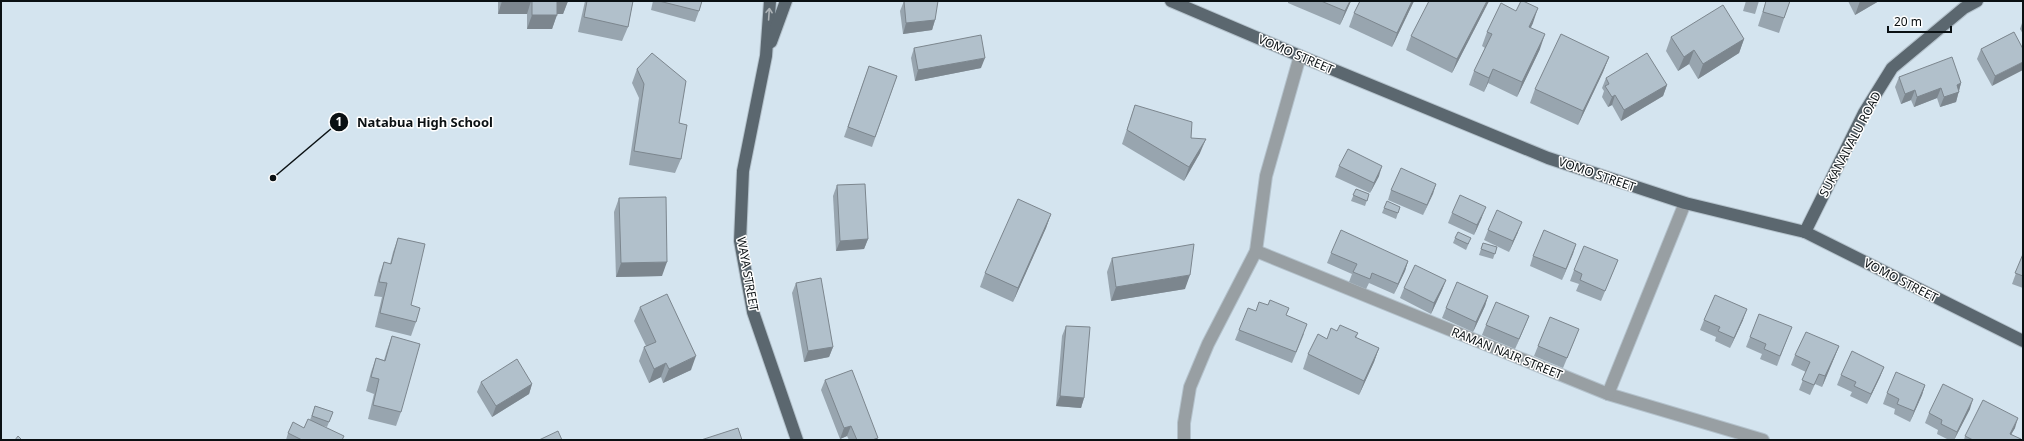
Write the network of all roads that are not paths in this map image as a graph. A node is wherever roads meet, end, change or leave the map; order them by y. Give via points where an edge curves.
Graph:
1 (770, 1) edge
2 (786, 1) edge
3 (1171, 1) edge
4 (1977, 1) edge
5 (1962, 5) edge
6 (766, 56) junction
7 (1300, 56) junction
8 (1685, 203) junction
9 (1805, 232) junction
10 (1256, 250) junction
11 (2023, 341) edge
12 (1608, 394) junction
13 (797, 440) edge
14 (1184, 440) edge
15 (1764, 440) edge

6 -> 1 main road, WAYA STREET
2 - 6 main road, WAYA STREET
3 - 7 main road, VOMO STREET
4 - 5 main road, SUKANAIVALU ROAD
5 - 9 main road, SUKANAIVALU ROAD via 1892,68 1864,112
6 - 13 main road, WAYA STREET via 744,171 740,241 754,312
7 - 8 main road, VOMO STREET via 1548,158
7 - 10 street via 1266,176
8 - 9 main road, VOMO STREET
8 - 12 street
9 - 11 main road, VOMO STREET
10 - 12 street, RAMAN NAIR STREET
10 - 14 street via 1208,344 1190,388
12 - 15 street, RAMAN NAIR STREET

